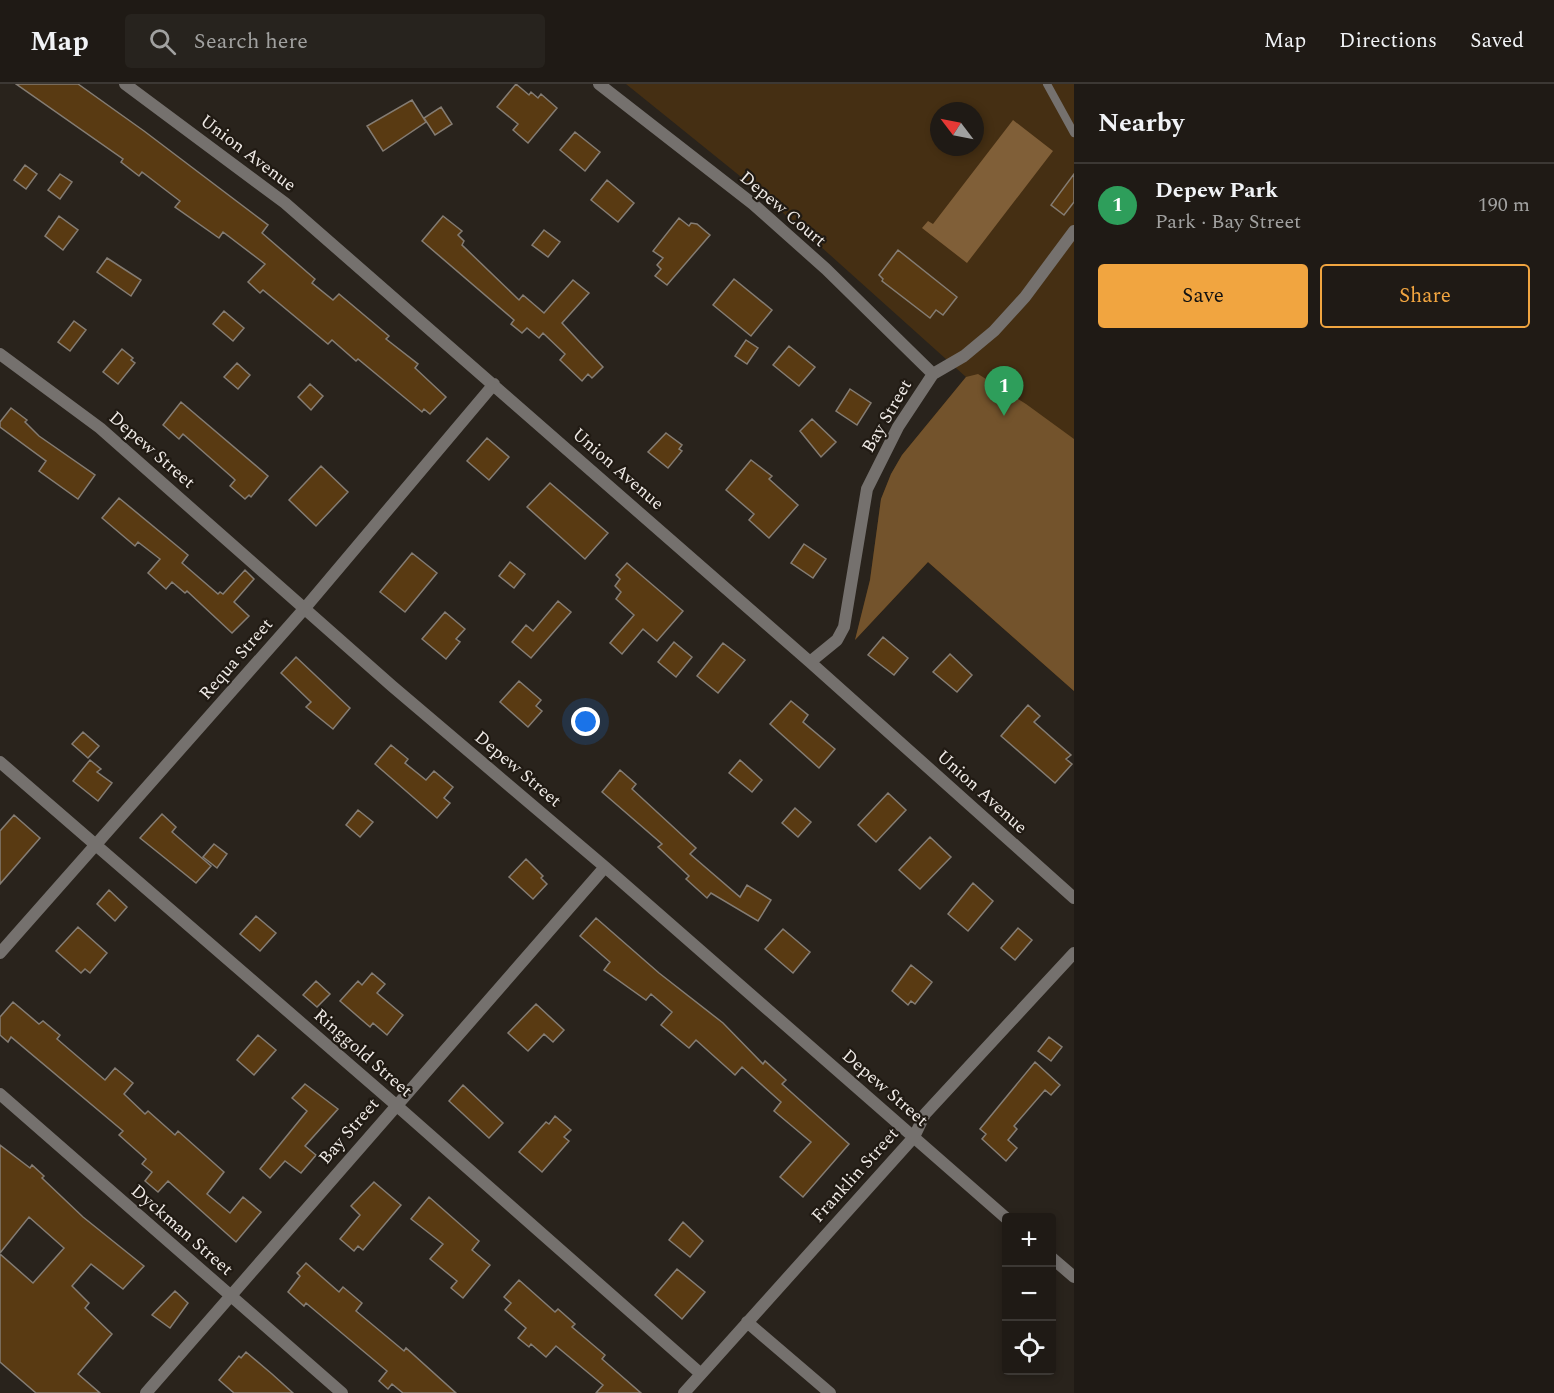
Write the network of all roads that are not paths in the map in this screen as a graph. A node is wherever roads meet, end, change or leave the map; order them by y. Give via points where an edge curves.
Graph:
1 (599, 84) edge
2 (1047, 84) edge
3 (131, 86) edge
4 (1074, 133) edge
5 (1074, 231) edge
6 (0, 354) edge
7 (933, 374) junction
8 (494, 384) junction
9 (305, 608) junction
10 (810, 662) junction
11 (0, 762) edge
12 (96, 846) junction
13 (604, 867) junction
14 (1074, 898) edge
15 (0, 953) edge
16 (1074, 954) edge
17 (0, 1094) edge
18 (396, 1105) junction
19 (914, 1137) junction
20 (1002, 1214) edge
21 (1056, 1261) edge
22 (1074, 1277) edge
23 (230, 1296) junction
24 (747, 1322) junction
25 (701, 1374) junction
26 (146, 1393) edge
27 (342, 1393) edge
28 (684, 1393) edge
29 (830, 1393) edge

1 - 7 street, Depew Court via 753,204
2 - 4 lane
3 - 8 street, Union Avenue via 285,203
5 - 7 street, Bay Street via 994,331 964,356
6 - 9 street, Depew Street via 100,428
7 - 10 street, Bay Street via 898,427 867,489 844,627 837,640
8 - 9 street, Requa Street
8 - 10 street, Union Avenue
9 - 12 street, Requa Street
9 - 13 street, Depew Street
10 - 14 street, Union Avenue
11 - 12 street, Ringgold Street
12 - 15 street, Requa Street
12 - 18 street, Ringgold Street
13 - 18 street, Bay Street
13 - 19 street, Depew Street
16 - 19 street, Franklin Street via 925,1114
17 - 23 street, Dyckman Street
18 - 23 street, Bay Street
18 - 25 street, Ringgold Street
19 - 20 street, Depew Street
19 - 24 street, Franklin Street
21 - 22 street
23 - 26 street, Bay Street
23 - 27 street, Dyckman Street
24 - 25 street, Franklin Street
24 - 29 street
25 - 28 street, Franklin Street

